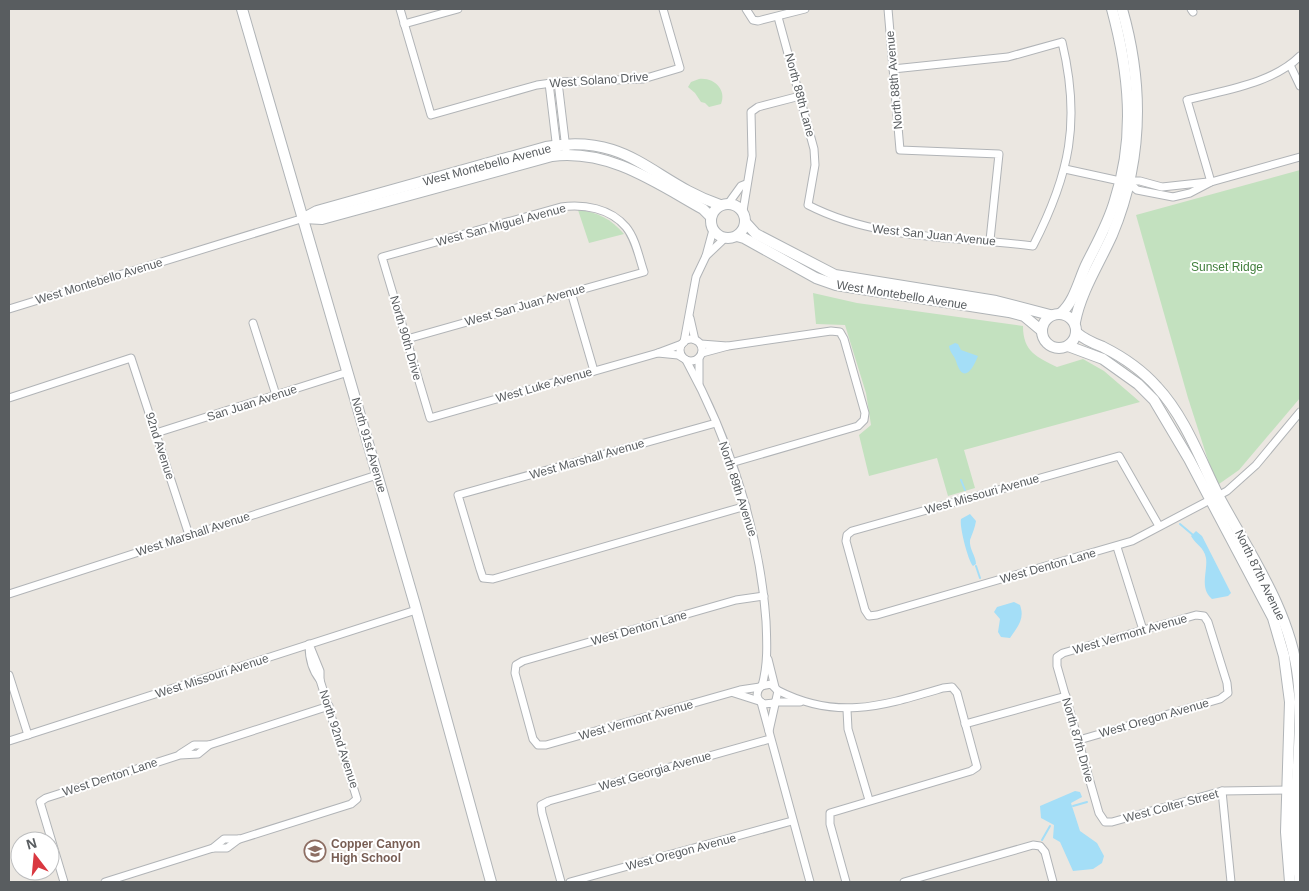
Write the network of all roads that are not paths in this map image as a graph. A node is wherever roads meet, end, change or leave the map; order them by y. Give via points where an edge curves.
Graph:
1 (242, 9) edge
2 (400, 9) edge
3 (458, 9) edge
4 (663, 9) edge
5 (746, 9) edge
6 (805, 9) edge
7 (888, 9) edge
8 (1112, 9) edge
9 (1122, 9) edge
10 (778, 16) junction
11 (404, 24) junction
12 (1300, 56) edge
13 (1290, 66) junction
14 (893, 69) junction
15 (558, 82) junction
16 (549, 83) junction
17 (1300, 86) edge
18 (800, 96) junction
19 (562, 150) junction
20 (1300, 157) edge
21 (1064, 169) junction
22 (1125, 182) junction
23 (1211, 182) junction
24 (746, 184) junction
25 (1177, 186) junction
26 (1179, 196) junction
27 (724, 205) junction
28 (808, 205) joint
29 (743, 211) junction
30 (712, 217) junction
31 (304, 218) junction
32 (746, 223) junction
33 (713, 230) junction
34 (737, 236) junction
35 (725, 238) junction
36 (990, 240) junction
37 (706, 256) junction
38 (382, 257) joint
39 (644, 272) joint
40 (571, 292) junction
41 (9, 309) edge
42 (1061, 313) junction
43 (1050, 316) junction
44 (690, 318) junction
45 (253, 323) dead end
46 (1076, 327) junction
47 (1042, 331) junction
48 (406, 339) junction
49 (698, 342) junction
50 (683, 343) junction
51 (728, 346) junction
52 (1068, 346) junction
53 (658, 353) junction
54 (701, 356) junction
55 (684, 359) junction
56 (594, 371) junction
57 (348, 372) junction
58 (699, 383) junction
59 (276, 395) junction
60 (9, 398) edge
61 (1300, 412) edge
62 (430, 418) joint
63 (716, 423) junction
64 (156, 433) junction
65 (731, 463) junction
66 (377, 475) junction
67 (1214, 498) junction
68 (746, 506) junction
69 (1159, 526) junction
70 (189, 535) junction
71 (1117, 547) junction
72 (9, 594) edge
73 (764, 596) junction
74 (416, 610) junction
75 (869, 616) joint
76 (1142, 630) junction
77 (309, 644) junction
78 (1293, 654) edge
79 (1057, 657) joint
80 (768, 659) junction
81 (9, 674) edge
82 (761, 686) junction
83 (776, 689) junction
84 (734, 693) junction
85 (1228, 693) joint
86 (1066, 696) junction
87 (760, 702) junction
88 (800, 702) junction
89 (775, 703) junction
90 (329, 706) junction
91 (847, 710) junction
92 (965, 724) junction
93 (28, 735) junction
94 (770, 736) junction
95 (1079, 740) junction
96 (9, 741) edge
97 (538, 745) joint
98 (1292, 790) junction
99 (1222, 792) junction
100 (869, 800) junction
101 (792, 821) junction
102 (1105, 822) joint
103 (1300, 880) edge
104 (64, 882) edge
105 (105, 882) edge
106 (491, 882) edge
107 (561, 882) edge
108 (570, 882) edge
109 (810, 882) edge
110 (846, 882) edge
111 (904, 882) edge
112 (1053, 882) edge
113 (1229, 882) edge
114 (1290, 882) edge

1 - 31 street, North 91st Avenue
2 - 11 street
3 - 11 street
4 - 15 street, West Solano Drive via 680,68 643,79
5 - 10 street via 753,20
6 - 10 street
7 - 14 street, North 88th Avenue
8 - 22 street via 1122,48 1129,100
9 - 22 street via 1135,65 1138,104 1136,156
10 - 18 street, North 88th Lane
11 - 16 street, West Solano Drive via 431,115
12 - 13 street
13 - 17 street
13 - 23 street via 1245,84 1187,100
14 - 21 street via 1008,57 1062,42 1072,110
14 - 36 street, North 88th Avenue via 900,150 999,154
15 - 16 street, West Solano Drive
15 - 19 street
16 - 19 street
18 - 24 street via 758,107 752,112 752,156
18 - 28 street, North 88th Lane via 814,149 815,165
19 - 27 street, West Montebello Avenue via 600,146 618,151 697,196
19 - 30 street, West Montebello Avenue via 627,167
19 - 31 street, West Montebello Avenue via 317,210
20 - 23 street
21 - 22 street
21 - 36 street, West San Juan Avenue via 1048,217 1033,246
22 - 25 street
22 - 26 street via 1137,190
22 - 42 street via 1072,299
22 - 46 street via 1119,217 1080,302
23 - 25 street
23 - 26 street
24 - 27 street
24 - 29 street
25 - 26 street
27 - 29 street via 738,206
27 - 30 street via 715,210
28 - 36 street, West San Juan Avenue via 830,216 882,231
29 - 32 street
30 - 33 street
31 - 41 street, West Montebello Avenue
31 - 57 street, North 91st Avenue
32 - 34 street
32 - 43 street, West Montebello Avenue via 756,234 835,275 996,301
33 - 35 street
33 - 37 street
34 - 35 street
34 - 47 street, West Montebello Avenue via 816,278 836,285 1008,312 1024,316
35 - 37 street
37 - 44 street via 696,277
38 - 39 street, West San Miguel Avenue via 576,205 592,206 619,220 627,228
38 - 48 street, North 90th Drive
39 - 40 street, West San Juan Avenue
40 - 48 street, West San Juan Avenue
40 - 56 street
42 - 43 street
42 - 46 street
43 - 47 street
44 - 49 street
44 - 50 street
45 - 59 street
46 - 52 street via 1075,338
46 - 67 street, North 87th Avenue via 1090,343 1129,362 1159,389 1184,427
47 - 52 street via 1049,345 1058,348
48 - 62 street, North 90th Drive
49 - 50 street
49 - 51 street
49 - 54 street
50 - 53 street, West Luke Avenue
50 - 55 street via 680,352
51 - 54 street
51 - 65 street via 840,332 865,412 864,420 858,426
52 - 67 street, North 87th Avenue via 1103,359 1154,400
53 - 55 street, West Luke Avenue via 678,355
53 - 56 street, West Luke Avenue
54 - 55 street via 693,362
54 - 58 street, North 89th Avenue
55 - 58 street, North 89th Avenue
56 - 62 street, West Luke Avenue
57 - 59 street, San Juan Avenue
57 - 66 street, North 91st Avenue
58 - 63 street, North 89th Avenue
59 - 64 street, San Juan Avenue
60 - 64 street, 92nd Avenue via 131,358
61 - 67 street via 1256,465
63 - 65 street, North 89th Avenue
63 - 68 street, West Marshall Avenue via 458,495 483,578 493,579
64 - 70 street, 92nd Avenue
65 - 68 street, North 89th Avenue
66 - 70 street, West Marshall Avenue
66 - 74 street, North 91st Avenue
67 - 69 street, West Denton Lane
67 - 78 street, North 87th Avenue via 1274,600
68 - 73 street, North 89th Avenue
69 - 71 street, West Denton Lane
69 - 75 street, West Missouri Avenue via 1119,456 861,528 847,534 846,541
70 - 72 street, West Marshall Avenue
71 - 75 street, West Denton Lane
71 - 76 street
73 - 80 street, North 89th Avenue
73 - 97 street, West Denton Lane via 736,600 516,665 514,673 533,739
74 - 77 street, West Missouri Avenue
74 - 106 street, North 91st Avenue
76 - 79 street, West Vermont Avenue
76 - 85 street, West Vermont Avenue via 1196,615 1204,616
77 - 90 street, North 92nd Avenue via 309,656
77 - 93 street, West Missouri Avenue
78 - 98 street, North 87th Avenue via 1300,707
79 - 86 street, North 87th Drive
80 - 82 street, North 89th Avenue
80 - 83 street, North 89th Avenue
81 - 93 street
82 - 83 street via 768,684
82 - 84 street, West Vermont Avenue
82 - 87 street via 757,692
83 - 88 street
83 - 89 street
84 - 87 street
84 - 97 street, West Vermont Avenue
85 - 95 street, West Oregon Avenue via 1220,699
86 - 92 street
86 - 95 street, North 87th Drive
87 - 89 street via 767,705
87 - 94 street
88 - 89 street
88 - 91 street
89 - 94 street
90 - 104 street, West Denton Lane via 209,745 198,754 180,755 46,798 40,802
90 - 105 street, North 92nd Avenue via 357,799 351,804 240,839 227,848 213,848
91 - 92 street via 880,706 952,687 957,693
91 - 100 street via 848,729
92 - 100 street via 976,767 971,771
93 - 96 street, West Missouri Avenue
94 - 101 street
94 - 107 street, West Georgia Avenue via 541,805
95 - 102 street, North 87th Drive via 1099,813
98 - 99 street, West Colter Street
98 - 103 street, North 87th Avenue
98 - 114 street, North 87th Avenue via 1286,849
99 - 102 street, West Colter Street
99 - 113 street
100 - 110 street via 830,813
101 - 108 street, West Oregon Avenue
101 - 109 street
103 - 114 street
111 - 112 street via 1033,845 1040,846 1045,852

